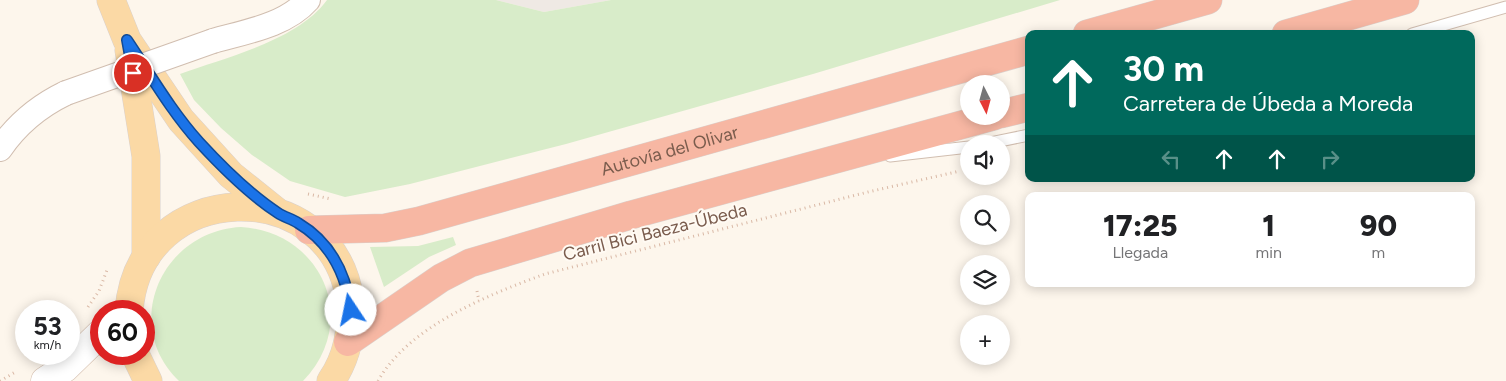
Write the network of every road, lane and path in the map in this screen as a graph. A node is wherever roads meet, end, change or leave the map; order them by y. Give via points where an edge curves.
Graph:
1 (110, 0) edge
2 (308, 0) edge
3 (1208, 0) edge
4 (1405, 0) edge
5 (1506, 7) edge
6 (1101, 30) edge
7 (1300, 30) edge
8 (1426, 30) edge
9 (127, 40) junction
10 (1025, 51) edge
11 (1025, 108) edge
12 (1010, 112) edge
13 (962, 125) edge
14 (1025, 136) edge
15 (1010, 139) edge
16 (960, 148) edge
17 (0, 149) edge
18 (826, 164) junction
19 (960, 171) edge
20 (301, 190) dead end
21 (337, 200) dead end
22 (279, 213) junction
23 (308, 230) junction
24 (146, 257) junction
25 (109, 267) dead end
26 (97, 300) edge
27 (128, 300) edge
28 (90, 328) edge
29 (348, 342) junction
30 (140, 365) edge
31 (332, 380) edge
32 (45, 381) edge
33 (148, 381) edge
34 (378, 381) edge

1 - 9 main road
2 - 17 street, bridge via 287,17 66,93 30,116
3 - 6 highway
4 - 7 highway
5 - 8 lane
9 - 22 main road via 198,141 231,175
9 - 24 main road via 146,156
10 - 23 highway, Autovía del Olivar via 419,221 385,228
11 - 12 highway
13 - 18 highway
14 - 15 lane
16 - 18 lane
18 - 29 highway via 631,215 470,263 441,278
19 - 34 path, Carril Bici Baeza-Úbeda via 544,274 499,291 458,312 400,353
20 - 21 path
22 - 23 main road
22 - 24 main road via 242,206 205,212 172,229
23 - 29 main road via 330,252 345,280 351,310
24 - 27 main road
25 - 26 path
28 - 32 street via 65,368
29 - 31 main road
30 - 33 main road

